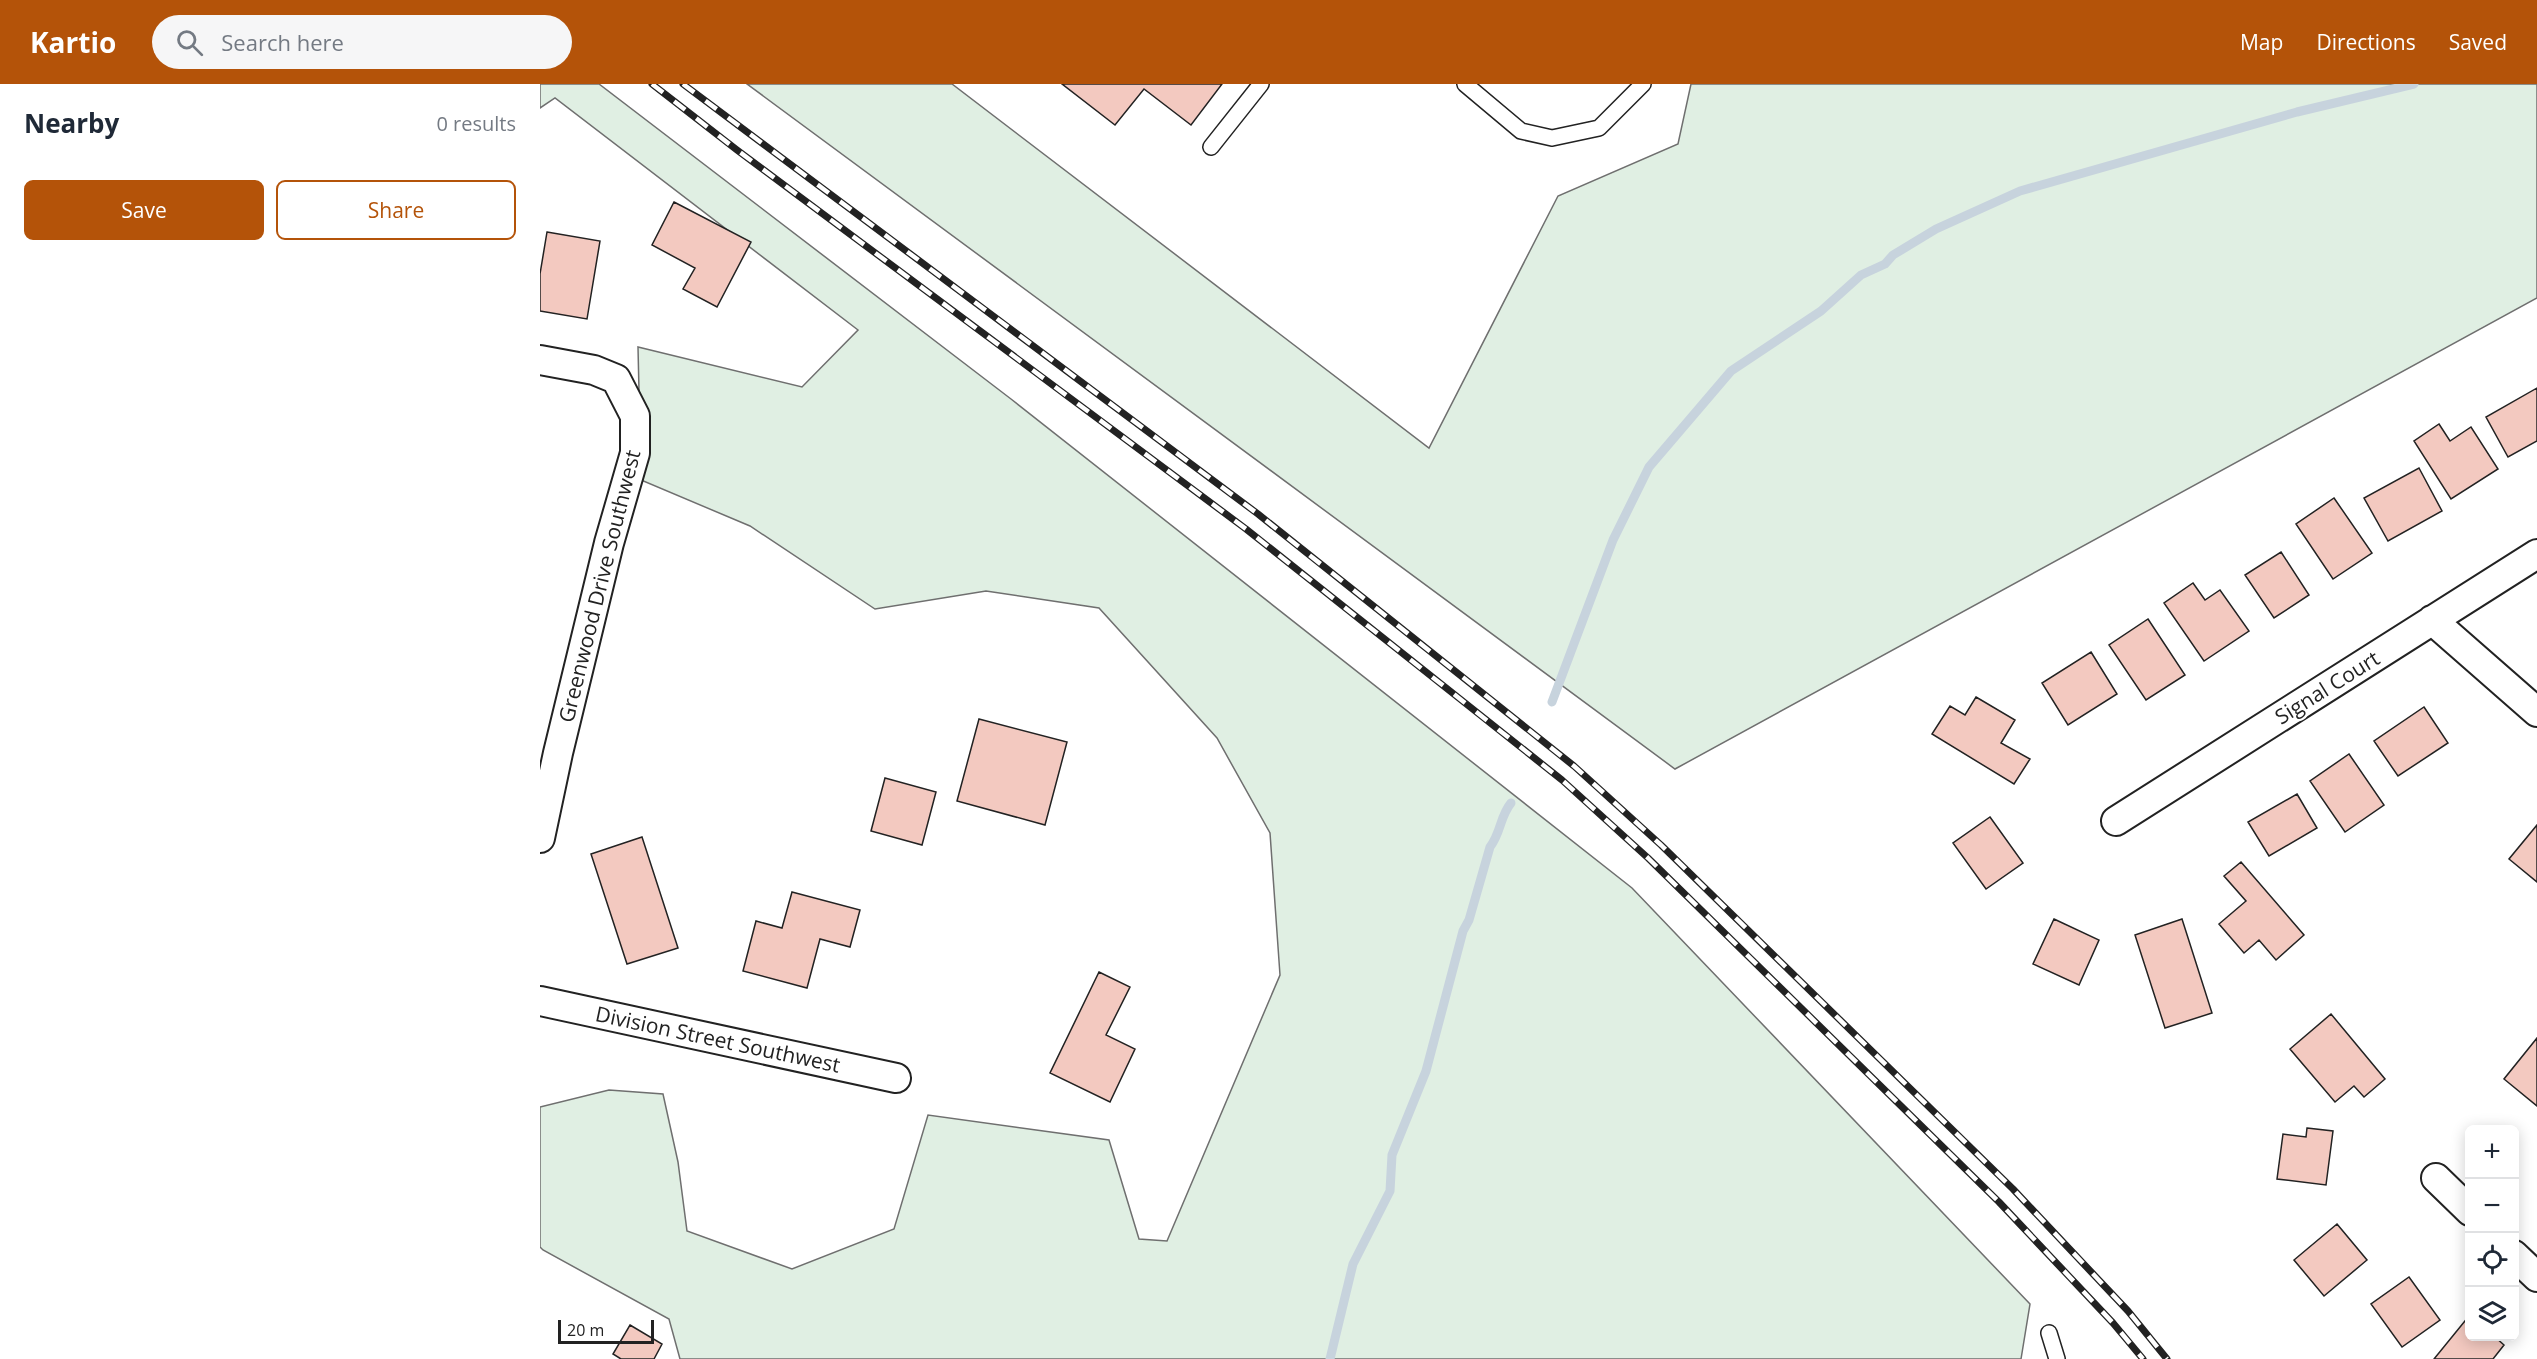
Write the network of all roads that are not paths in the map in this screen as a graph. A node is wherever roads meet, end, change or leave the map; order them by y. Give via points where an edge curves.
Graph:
1 (1261, 84) edge
2 (1465, 84) edge
3 (1642, 84) edge
4 (1211, 147) dead end
5 (540, 360) edge
6 (2537, 554) edge
7 (2432, 620) junction
8 (2537, 712) edge
9 (2116, 821) dead end
10 (540, 838) edge
11 (540, 1000) edge
12 (896, 1078) dead end
13 (2436, 1178) dead end
14 (2465, 1207) edge
15 (2519, 1260) edge
16 (2537, 1277) edge
17 (2049, 1333) dead end
18 (2057, 1359) edge

1 - 4 lane
2 - 3 lane via 1521,131 1552,138 1599,128
5 - 10 street, Greenwood Drive Southwest via 594,370 616,379 635,416 635,453 609,543
6 - 7 street, Signal Court
7 - 8 street
7 - 9 street, Signal Court
11 - 12 street, Division Street Southwest
13 - 14 street
15 - 16 street
17 - 18 lane

